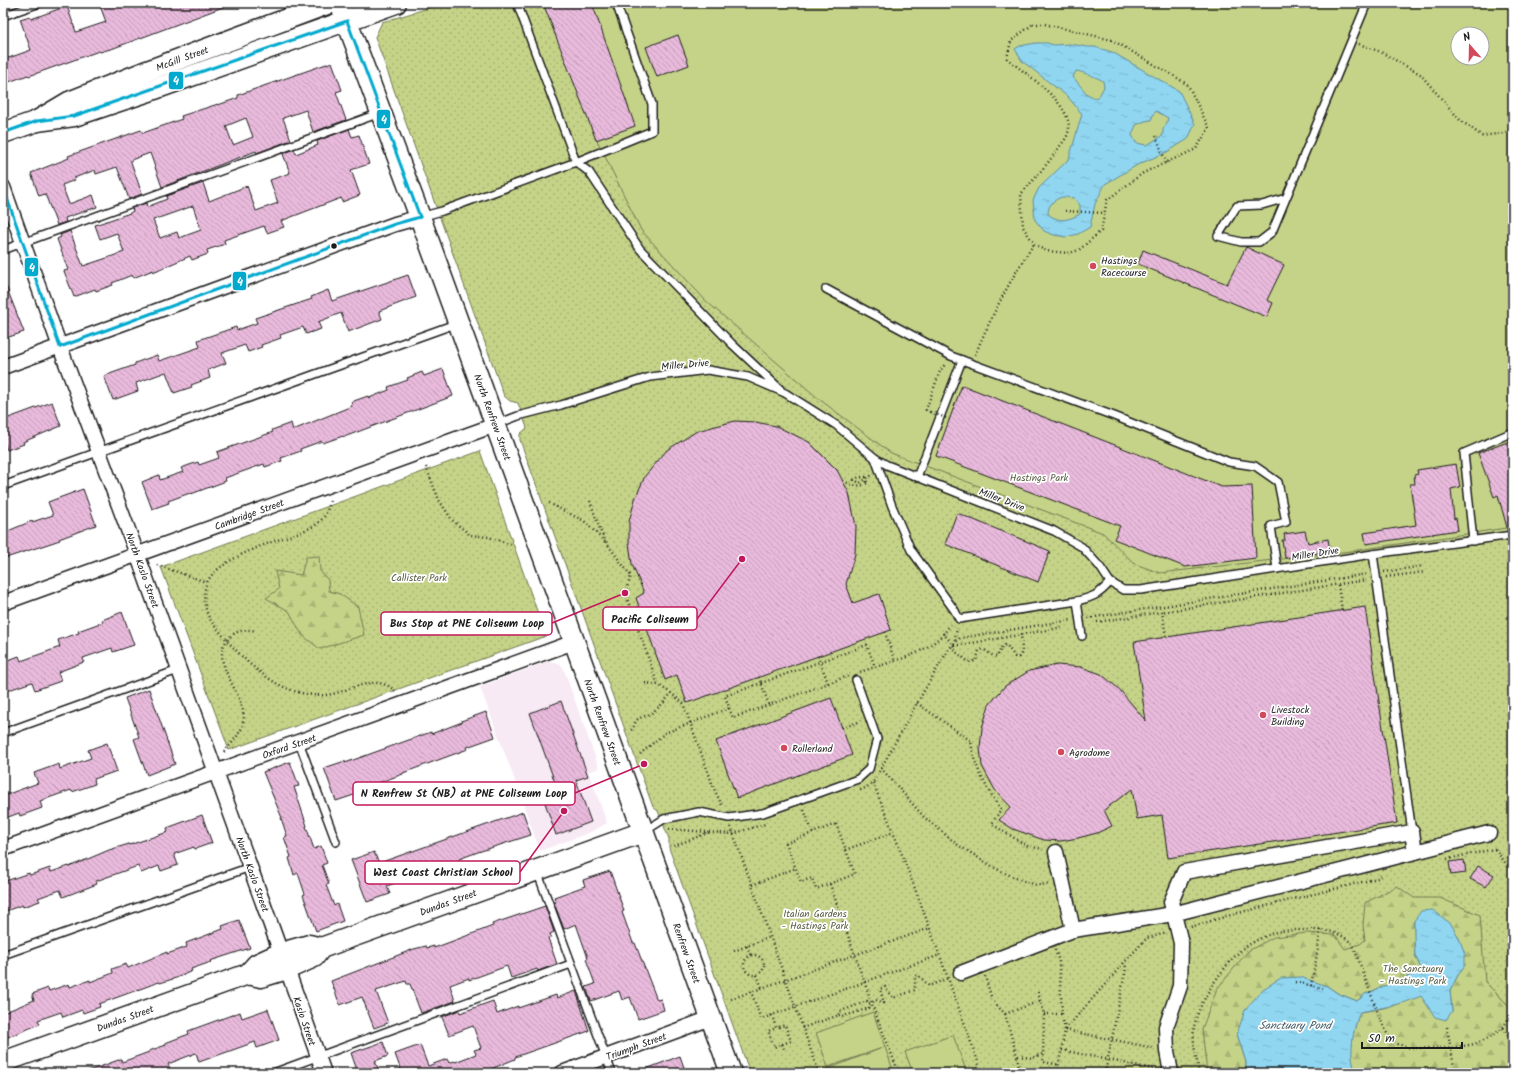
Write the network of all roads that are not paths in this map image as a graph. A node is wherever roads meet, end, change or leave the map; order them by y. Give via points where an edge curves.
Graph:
1 (40, 3) edge
2 (330, 3) edge
3 (396, 3) edge
4 (517, 3) edge
5 (616, 3) edge
6 (1367, 3) edge
7 (343, 12) edge
8 (3, 16) edge
9 (380, 113) junction
10 (37, 121) junction
11 (3, 133) edge
12 (576, 162) junction
13 (3, 187) edge
14 (1286, 198) junction
15 (420, 217) junction
16 (23, 243) junction
17 (3, 250) edge
18 (826, 289) dead end
19 (458, 323) junction
20 (60, 347) junction
21 (962, 360) junction
22 (3, 367) edge
23 (785, 393) junction
24 (495, 425) junction
25 (1513, 432) edge
26 (100, 451) junction
27 (875, 458) junction
28 (917, 477) junction
29 (3, 486) edge
30 (1513, 534) edge
31 (1473, 541) junction
32 (138, 554) junction
33 (1372, 554) junction
34 (1276, 569) junction
35 (1110, 582) junction
36 (1077, 601) junction
37 (3, 603) edge
38 (1082, 636) dead end
39 (574, 642) junction
40 (178, 670) junction
41 (856, 680) dead end
42 (3, 733) edge
43 (299, 742) junction
44 (215, 771) junction
45 (643, 832) junction
46 (1412, 832) junction
47 (1489, 834) road end
48 (336, 842) dead end
49 (3, 849) edge
50 (1056, 852) road end
51 (1415, 852) junction
52 (250, 867) junction
53 (537, 871) junction
54 (1173, 914) junction
55 (1072, 930) junction
56 (3, 955) edge
57 (284, 961) junction
58 (571, 964) junction
59 (961, 972) road end
60 (711, 1018) junction
61 (318, 1057) junction
62 (606, 1057) junction
63 (3, 1062) edge
64 (273, 1073) edge
65 (324, 1073) edge
66 (562, 1073) edge
67 (612, 1073) edge
68 (731, 1073) edge
69 (1171, 1073) edge

1 - 8 lane
2 - 10 street, McGill Street via 68,102
3 - 7 street, McGill Street
4 - 12 lane
5 - 12 lane via 652,104 652,131
6 - 14 lane
7 - 9 street, North Renfrew Street
7 - 10 street, McGill Street via 156,89 74,116
9 - 15 street, North Renfrew Street
9 - 16 lane
10 - 11 street, McGill Street
12 - 15 lane
12 - 23 lane via 589,172 640,249 732,344
13 - 16 street, North Kaslo Street
14 - 14 lane via 1272,232 1259,242 1241,242 1218,236 1237,206 1262,205
15 - 19 street, North Renfrew Street
15 - 20 street
16 - 17 lane
16 - 20 street, North Kaslo Street
18 - 21 lane
19 - 24 street, North Renfrew Street
19 - 26 lane
20 - 22 street
20 - 26 street, North Kaslo Street
21 - 28 lane
21 - 34 lane via 1229,462 1255,466 1278,482 1286,522 1271,526
23 - 24 lane, Miller Drive via 748,377 708,370 650,378
23 - 27 lane, Miller Drive via 836,425
24 - 32 street, Cambridge Street
24 - 39 street, North Renfrew Street
25 - 31 lane via 1464,454
26 - 29 lane
26 - 32 street, North Kaslo Street
27 - 28 lane, Miller Drive
27 - 36 lane via 911,550 959,619
28 - 35 lane, Miller Drive via 1054,531 1082,547
30 - 31 lane, Miller Drive
31 - 33 lane, Miller Drive
32 - 37 street, Cambridge Street
32 - 40 street, North Kaslo Street
33 - 34 lane, Miller Drive
33 - 46 lane
34 - 35 lane, Miller Drive via 1141,590 1123,590
35 - 36 lane via 1095,596
36 - 38 lane
39 - 43 street, Oxford Street
39 - 45 street, North Renfrew Street
40 - 42 lane
40 - 44 street, North Kaslo Street
41 - 45 lane via 877,739 869,769 858,779 763,813 729,818 699,812 664,819
43 - 44 street, Oxford Street
43 - 48 lane
44 - 49 street, Oxford Street
44 - 52 street, North Kaslo Street
45 - 53 street, Dundas Street
45 - 60 street, Renfrew Street
46 - 51 street
46 - 54 street via 1184,872 1171,902
47 - 51 street
50 - 55 street
51 - 54 street
52 - 56 lane
52 - 57 street, North Kaslo Street
53 - 57 street, Dundas Street via 322,948 309,945
53 - 58 lane
54 - 55 street
54 - 69 street via 1181,943 1180,986 1166,1027
55 - 59 street
57 - 61 street, Kaslo Street
57 - 63 street, Dundas Street via 261,977 248,974
58 - 61 lane
58 - 62 lane
60 - 62 street, Triumph Street
60 - 68 street, Renfrew Street
61 - 64 lane
61 - 65 street, Kaslo Street
62 - 66 street, Triumph Street
62 - 67 lane

